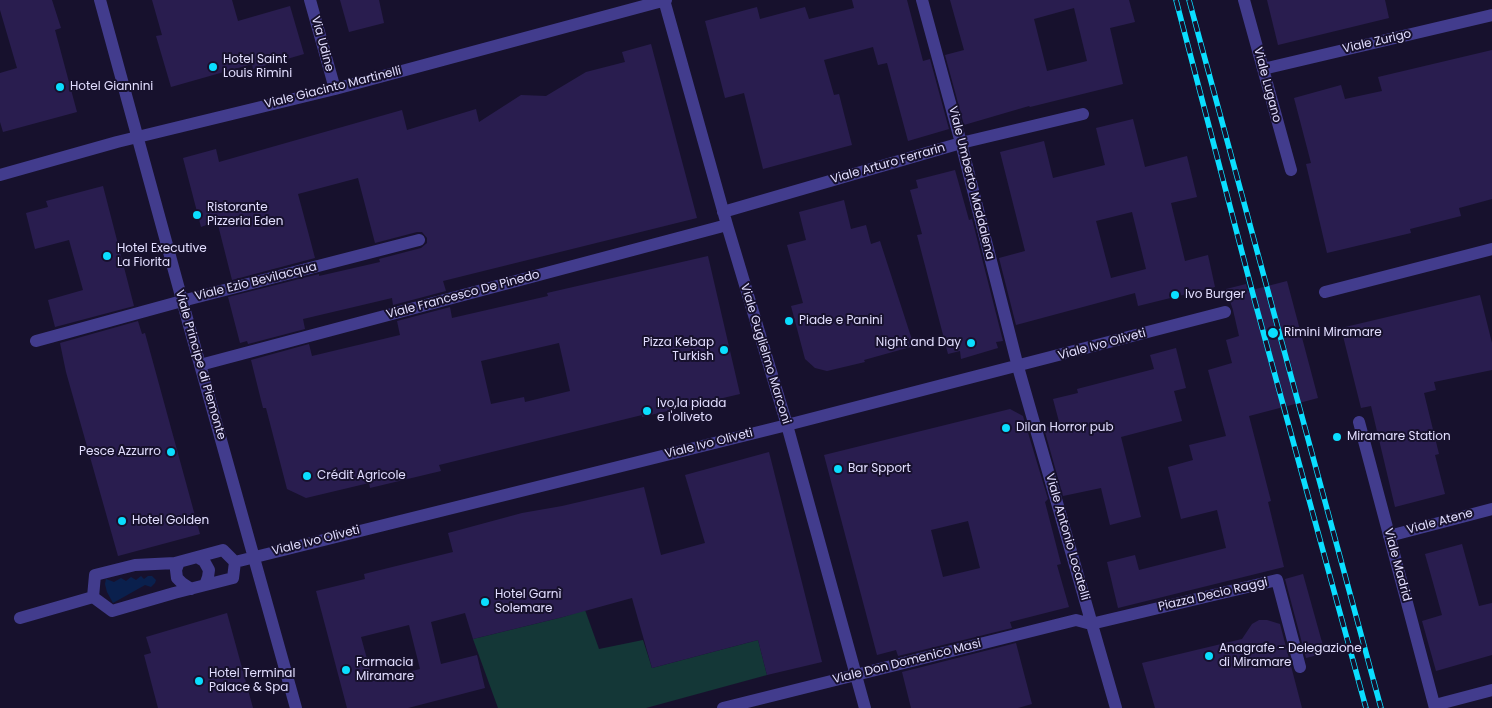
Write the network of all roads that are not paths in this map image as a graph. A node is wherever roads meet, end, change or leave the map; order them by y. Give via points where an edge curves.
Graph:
1 (100, 0) edge
2 (310, 0) edge
3 (665, 0) edge
4 (922, 0) edge
5 (1244, 0) edge
6 (1492, 15) edge
7 (1263, 69) junction
8 (335, 89) junction
9 (1082, 114) dead end
10 (137, 138) junction
11 (960, 143) junction
12 (1291, 170) dead end
13 (0, 176) edge
14 (723, 212) junction
15 (727, 225) junction
16 (419, 240) dead end
17 (1492, 249) edge
18 (1325, 292) dead end
19 (182, 301) junction
20 (1225, 312) dead end
21 (36, 341) dead end
22 (200, 365) junction
23 (1018, 367) junction
24 (1359, 422) dead end
25 (786, 425) junction
26 (1492, 509) edge
27 (1389, 536) junction
28 (197, 556) junction
29 (254, 556) junction
30 (179, 562) junction
31 (235, 562) junction
32 (205, 585) junction
33 (191, 589) junction
34 (93, 597) junction
35 (20, 618) dead end
36 (1092, 624) junction
37 (1300, 667) dead end
38 (856, 675) junction
39 (1492, 690) edge
40 (1435, 707) edge
41 (296, 708) edge
42 (723, 708) edge
43 (865, 708) edge
44 (1116, 708) edge

1 - 10 street, Viale Principe di Piemonte
2 - 8 street, Via Udine
3 - 8 street, Viale Giacinto Martinelli
3 - 14 street, Viale Guglielmo Marconi
4 - 11 street, Viale Umberto Maddalena
5 - 7 street, Viale Lugano
6 - 7 street, Viale Zurigo
7 - 12 street, Viale Lugano
8 - 10 street, Viale Giacinto Martinelli
9 - 11 street, Viale Arturo Ferrarin
10 - 13 street, Viale Giacinto Martinelli
10 - 19 street, Viale Principe di Piemonte
11 - 14 street, Viale Arturo Ferrarin
11 - 23 street, Viale Umberto Maddalena
14 - 15 street, Viale Guglielmo Marconi
15 - 22 street, Viale Francesco De Pinedo
15 - 25 street, Viale Guglielmo Marconi
16 - 19 street, Viale Ezio Bevilacqua
17 - 18 street
19 - 21 street, Viale Ezio Bevilacqua
19 - 22 street, Viale Principe di Piemonte
20 - 23 street, Viale Ivo Oliveti
22 - 29 street, Viale Principe di Piemonte
23 - 25 street, Viale Ivo Oliveti
23 - 36 street, Viale Antonio Locatelli
24 - 27 street, Viale Madrid
25 - 29 street, Viale Ivo Oliveti
25 - 38 street, Viale Guglielmo Marconi
26 - 27 street, Viale Atene
27 - 40 street, Viale Madrid
28 - 30 street
28 - 31 street via 223,550
28 - 32 street via 209,570
29 - 31 street, Viale Ivo Oliveti
29 - 41 street, Viale Principe di Piemonte
30 - 33 street via 177,578
30 - 34 street via 135,565 95,576
31 - 32 street via 233,578
32 - 33 street
33 - 34 street via 112,611
34 - 35 street
36 - 37 street, Piazza Decio Raggi via 1277,580
36 - 38 street, Viale Don Domenico Masi via 1076,620
36 - 44 street, Viale Antonio Locatelli
38 - 42 street, Viale Don Domenico Masi
38 - 43 street, Viale Guglielmo Marconi
39 - 40 street

